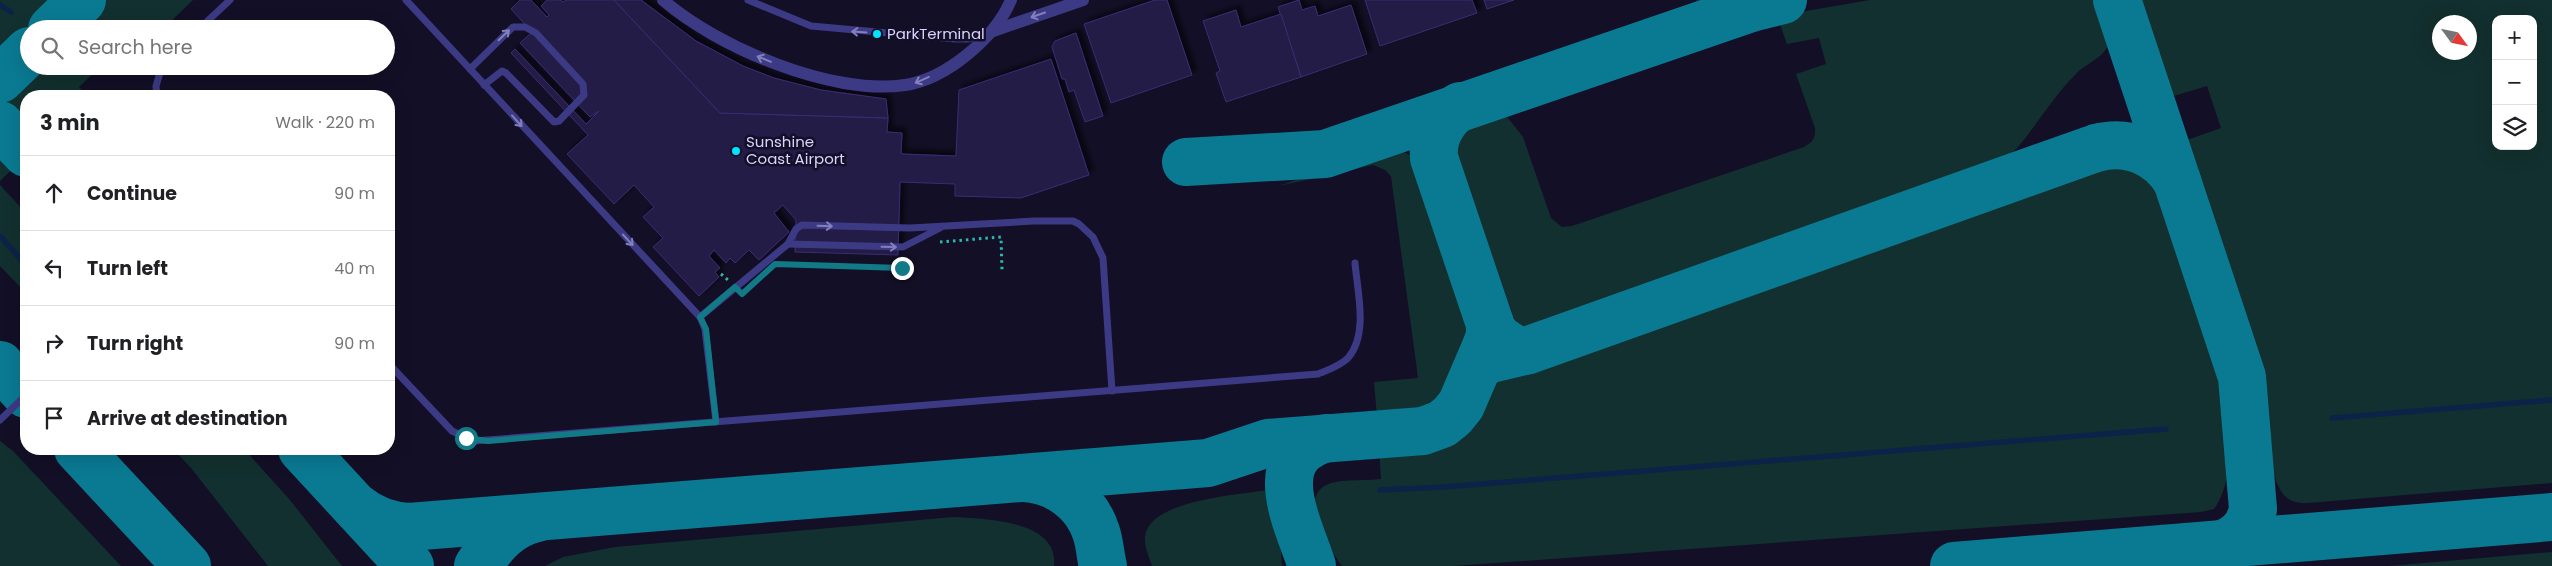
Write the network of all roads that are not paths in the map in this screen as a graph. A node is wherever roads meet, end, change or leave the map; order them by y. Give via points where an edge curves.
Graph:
1 (230, 0) edge
2 (406, 0) edge
3 (663, 0) edge
4 (748, 0) edge
5 (1011, 0) edge
6 (1083, 0) edge
7 (209, 20) edge
8 (993, 31) junction
9 (470, 69) junction
10 (159, 75) edge
11 (484, 85) junction
12 (156, 90) edge
13 (942, 226) junction
14 (788, 244) junction
15 (1355, 262) dead end
16 (700, 317) junction
17 (395, 370) edge
18 (1112, 391) junction
19 (20, 401) edge
20 (0, 420) edge
21 (716, 422) junction

1 - 7 lane
2 - 9 lane
8 -> 3 street via 965,56 923,80 906,85 875,86 817,76 761,58 691,22
8 -> 4 lane via 969,39 955,39 826,29 796,22
5 - 8 street
6 -> 8 street
9 - 11 lane
9 -> 11 lane via 513,27 525,27 536,33 583,84 584,95 559,121 554,122 506,72 496,73
10 - 12 lane
11 -> 16 lane
14 -> 13 lane via 903,247
14 -> 13 lane via 802,225
13 - 18 lane via 1073,221 1093,237 1103,258
14 - 16 lane
15 - 18 lane via 1360,312 1357,341 1348,357 1337,366 1318,374
16 - 21 lane via 706,329
17 - 21 lane via 452,431 474,441
18 - 21 lane
19 - 20 lane

